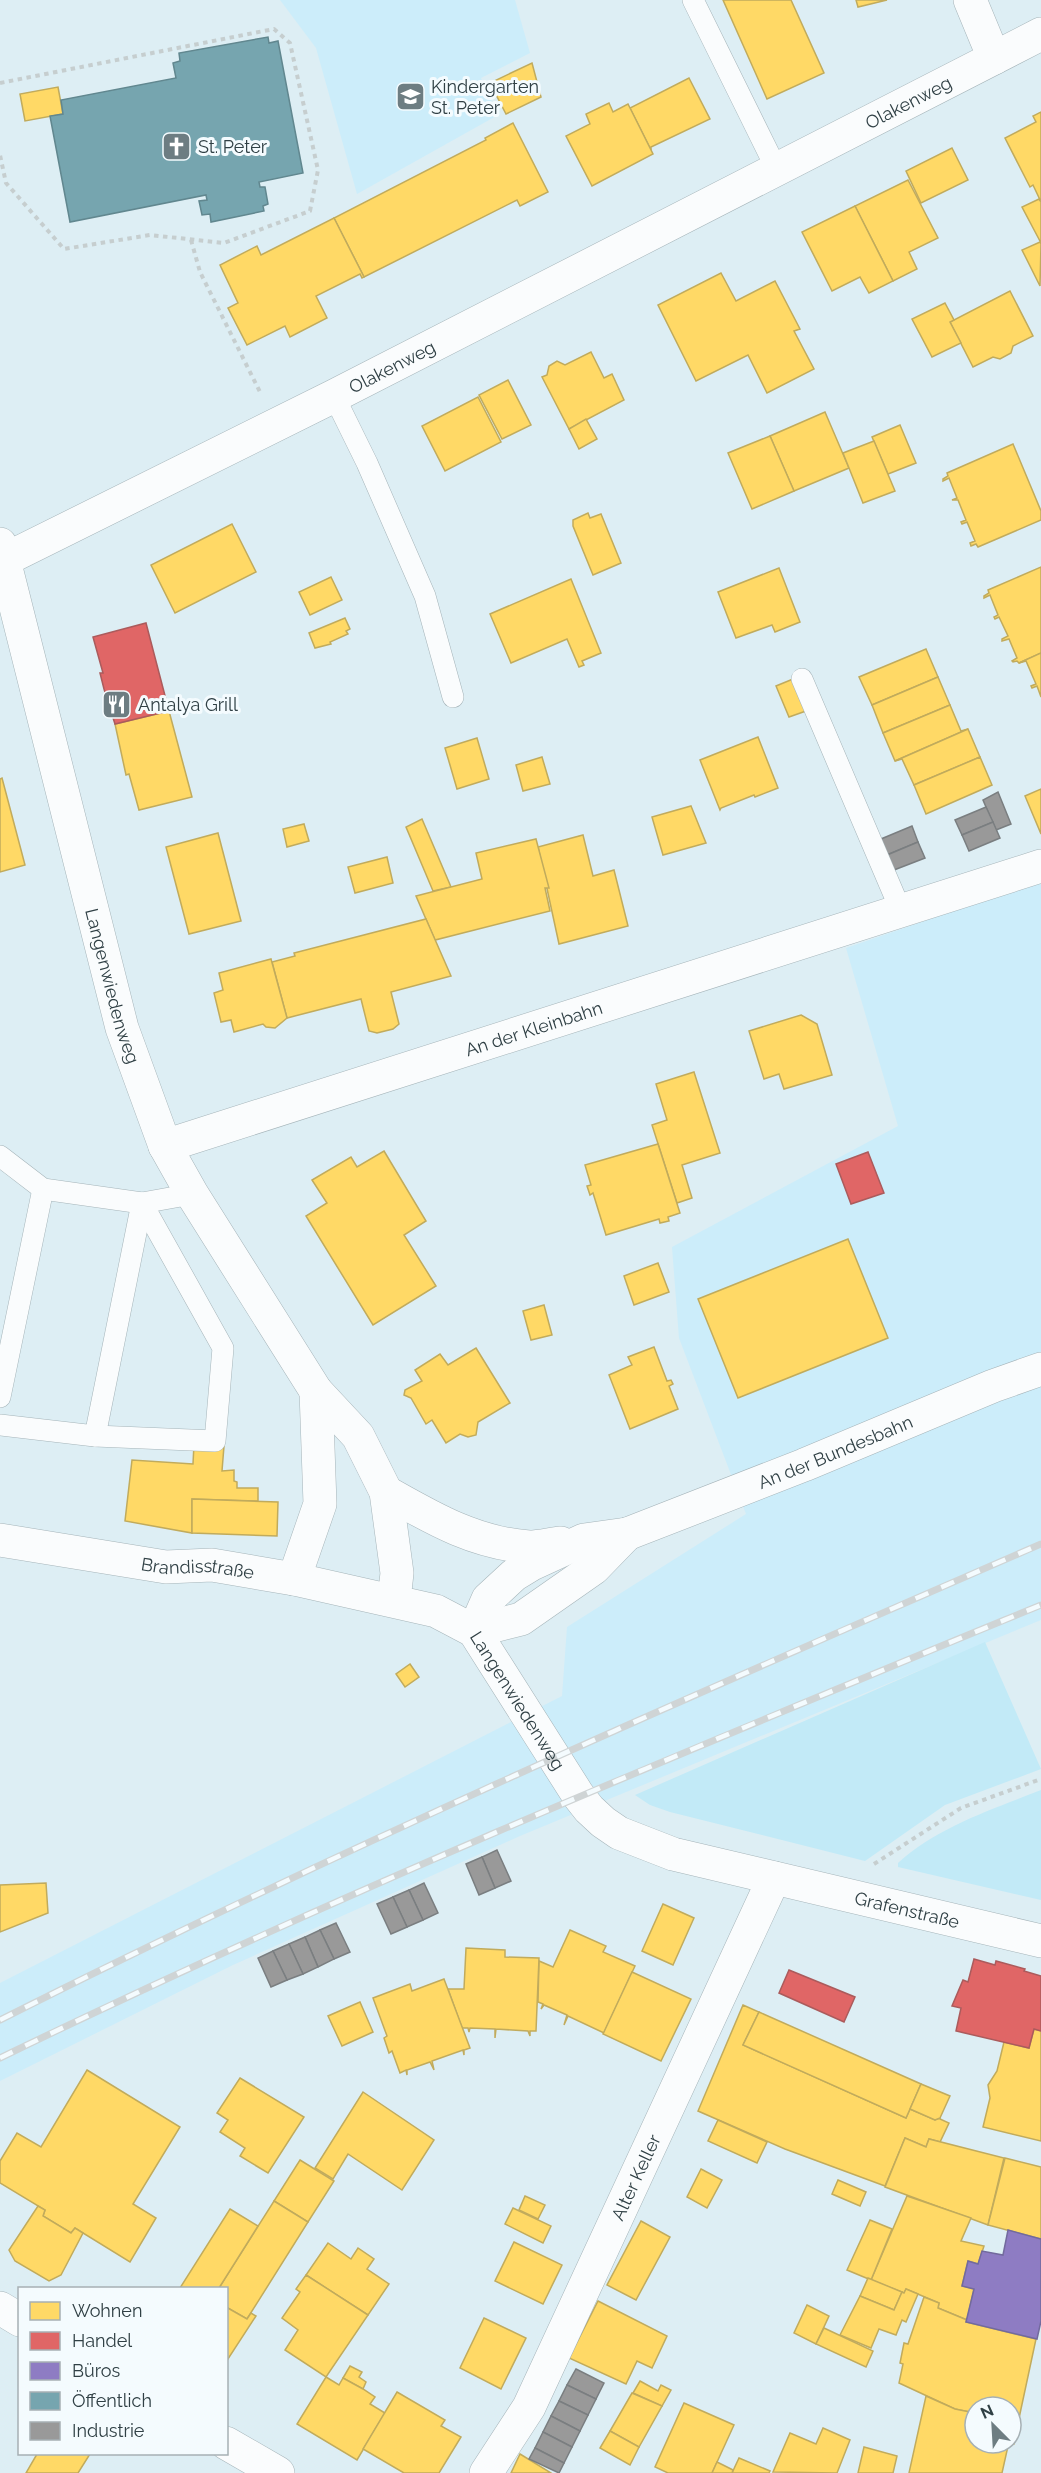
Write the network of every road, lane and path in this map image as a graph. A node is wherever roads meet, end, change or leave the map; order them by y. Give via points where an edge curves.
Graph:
1 (693, 0) edge
2 (969, 0) edge
3 (1041, 34) edge
4 (994, 58) junction
5 (0, 82) edge
6 (0, 155) edge
7 (777, 170) junction
8 (6, 183) junction
9 (0, 184) edge
10 (191, 240) junction
11 (334, 396) junction
12 (276, 425) junction
13 (1, 556) edge
14 (802, 679) dead end
15 (453, 697) dead end
16 (1041, 866) edge
17 (901, 911) junction
18 (165, 1146) junction
19 (0, 1156) edge
20 (44, 1189) junction
21 (192, 1194) junction
22 (142, 1203) junction
23 (1041, 1369) edge
24 (316, 1391) junction
25 (0, 1396) edge
26 (0, 1425) edge
27 (95, 1437) junction
28 (386, 1492) junction
29 (627, 1534) junction
30 (0, 1540) edge
31 (584, 1540) junction
32 (294, 1579) junction
33 (394, 1600) junction
34 (474, 1631) junction
35 (1041, 1779) edge
36 (774, 1878) junction
37 (867, 1900) junction
38 (1041, 1941) edge
39 (0, 2308) edge
40 (18, 2318) edge
41 (228, 2444) edge
42 (278, 2473) edge
43 (486, 2473) edge

1 - 7 lane
2 - 4 street
3 - 4 street, Olakenweg
4 - 7 street, Olakenweg
5 - 10 path via 274,29 290,43 318,170 310,211 224,243
6 - 8 path
7 - 11 street, Olakenweg
8 - 9 path
8 - 10 path via 64,249 150,235
10 - 12 path via 200,272
11 - 12 street, Olakenweg
11 - 15 lane via 425,596
12 - 13 street, Olakenweg
13 - 18 street, Langenwiedenweg via 122,1028
14 - 17 lane
16 - 17 street, An der Kleinbahn
17 - 18 street, An der Kleinbahn
18 - 21 street, Langenwiedenweg
19 - 20 lane
20 - 22 lane
20 - 25 lane
21 - 22 lane
21 - 24 street, Langenwiedenweg
22 - 27 lane
22 - 27 lane via 223,1348 215,1441
23 - 29 street, An der Bundesbahn
24 - 28 street, Langenwiedenweg via 358,1436
24 - 32 street, Langenwiedenweg via 321,1504
26 - 27 lane
28 - 31 street via 449,1527 491,1541 531,1547
28 - 33 street, Langenwiedenweg via 397,1573
29 - 31 street, An der Bundesbahn
29 - 34 street, An der Bundesbahn via 594,1568 521,1619
30 - 32 street, Brandisstraße via 166,1567 212,1565
31 - 34 street, An der Bundesbahn via 514,1575 488,1599
32 - 33 street, Brandisstraße
33 - 34 street, Langenwiedenweg via 436,1611
34 - 36 street, Langenwiedenweg via 578,1795 603,1822 619,1833 674,1854
35 - 37 path via 961,1808 874,1863
36 - 37 street, Grafenstraße
36 - 43 street, Alter Keller via 529,2407
37 - 38 street, Grafenstraße
39 - 40 street
41 - 42 street

